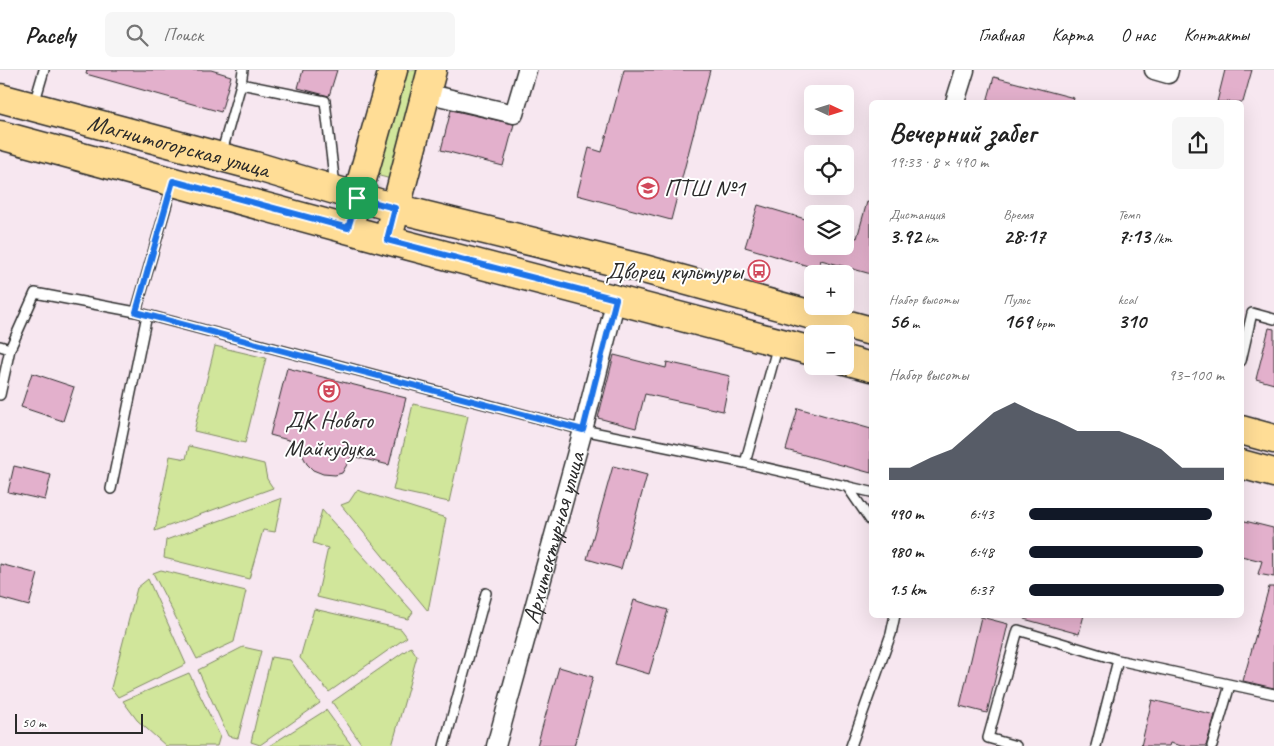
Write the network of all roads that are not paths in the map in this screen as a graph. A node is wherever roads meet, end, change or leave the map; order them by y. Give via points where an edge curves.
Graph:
1 (44, 70) edge
2 (243, 70) edge
3 (393, 70) edge
4 (527, 70) edge
5 (965, 70) edge
6 (1154, 70) edge
7 (1169, 70) edge
8 (429, 82) edge
9 (241, 84) junction
10 (0, 98) edge
11 (956, 100) edge
12 (33, 107) junction
13 (0, 135) edge
14 (220, 157) junction
15 (173, 181) junction
16 (347, 195) junction
17 (395, 208) junction
18 (348, 228) junction
19 (387, 240) junction
20 (616, 299) junction
21 (136, 312) junction
22 (147, 315) junction
23 (1274, 319) edge
24 (869, 330) edge
25 (778, 342) junction
26 (0, 346) edge
27 (1244, 348) edge
28 (10, 349) junction
29 (804, 349) edge
30 (854, 362) edge
31 (869, 366) edge
32 (0, 395) edge
33 (583, 430) junction
34 (1244, 431) edge
35 (1274, 439) edge
36 (745, 463) junction
37 (1244, 465) edge
38 (1274, 473) edge
39 (847, 486) junction
40 (111, 489) dead end
41 (869, 492) edge
42 (869, 518) edge
43 (486, 594) dead end
44 (894, 618) edge
45 (1118, 660) junction
46 (1230, 685) junction
47 (1274, 694) edge
48 (444, 746) edge
49 (496, 746) edge
50 (851, 746) edge
51 (1016, 746) edge
52 (1096, 746) edge
53 (1212, 746) edge

1 - 12 lane
2 - 9 lane
3 - 16 main road
4 - 8 street via 514,114
5 - 11 street
6 - 7 street via 1168,74
8 - 17 main road
9 - 14 lane
9 - 16 lane via 325,101
10 - 12 main road, Магнитогорская улица
12 - 14 main road, Магнитогорская улица
13 - 15 main road, Магнитогорская улица
14 - 16 main road, Магнитогорская улица
15 - 18 main road, Магнитогорская улица
15 - 21 lane
16 - 17 main road, Магнитогорская улица
16 - 18 main road
17 - 19 main road
17 - 24 main road, Магнитогорская улица via 640,268
18 - 19 main road, Магнитогорская улица
19 - 20 main road, Магнитогорская улица
20 - 25 main road, Магнитогорская улица
20 - 33 street, Архитектурная улица
21 - 22 lane
21 - 28 lane via 35,293
22 - 33 lane
22 - 40 lane
23 - 27 lane via 1252,314
25 - 29 main road, Магнитогорская улица
25 - 36 lane
26 - 28 lane
28 - 32 lane
30 - 31 main road
33 - 36 lane
33 - 49 street, Архитектурная улица
34 - 35 main road
36 - 39 lane
37 - 38 main road
39 - 41 lane
39 - 42 lane
43 - 48 lane
44 - 50 lane
45 - 46 lane
45 - 51 lane via 1018,630 988,738
45 - 52 lane
46 - 47 lane
46 - 53 lane

